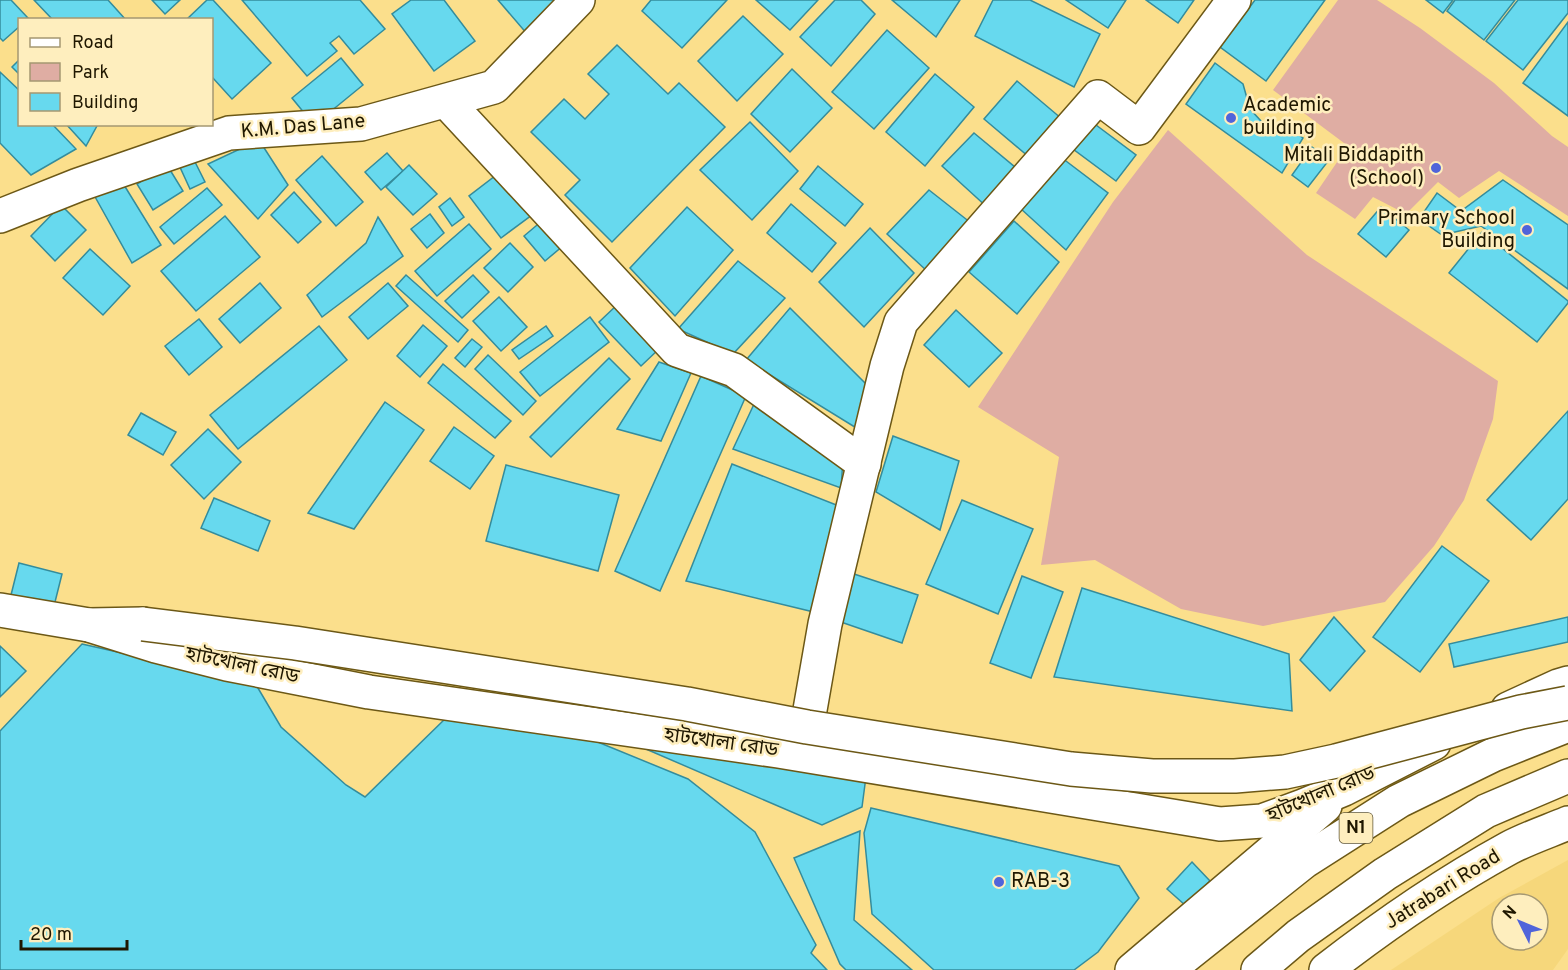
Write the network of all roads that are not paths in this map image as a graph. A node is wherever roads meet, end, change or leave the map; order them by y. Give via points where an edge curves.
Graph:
1 (578, 0) edge
2 (1234, 0) edge
3 (446, 101) junction
4 (0, 216) edge
5 (864, 464) junction
6 (0, 610) edge
7 (89, 625) junction
8 (1568, 683) edge
9 (1568, 703) edge
10 (1568, 725) edge
11 (807, 727) junction
12 (1568, 776) edge
13 (1344, 789) junction
14 (1568, 823) edge
15 (1132, 970) edge
16 (1168, 970) edge
17 (1258, 970) edge
18 (1326, 970) edge

1 - 3 main road, K.M. Das Lane via 494,87
2 - 5 main road via 1139,128 1098,97 901,322 886,366
3 - 4 main road, K.M. Das Lane via 361,124 230,133
3 - 5 main road via 677,350 734,370
5 - 11 main road via 825,624
6 - 7 main road, হাটখোলা রোড
7 - 11 main road, bridge via 143,624 295,643 664,700
7 - 13 main road, হাটখোলা রোড via 227,664 369,692 789,753 1220,824 1262,821
8 - 13 main road, হাটখোলা রোড via 1432,744
9 - 11 main road, bridge via 1521,711 1336,761 1285,772 1235,776 1152,776 1071,769
10 - 16 main road, N1 via 1493,755 1399,801 1305,861
12 - 17 main road via 1486,811 1385,874 1298,936
13 - 15 main road
14 - 18 main road, Jatrabari Road via 1511,847 1440,888

